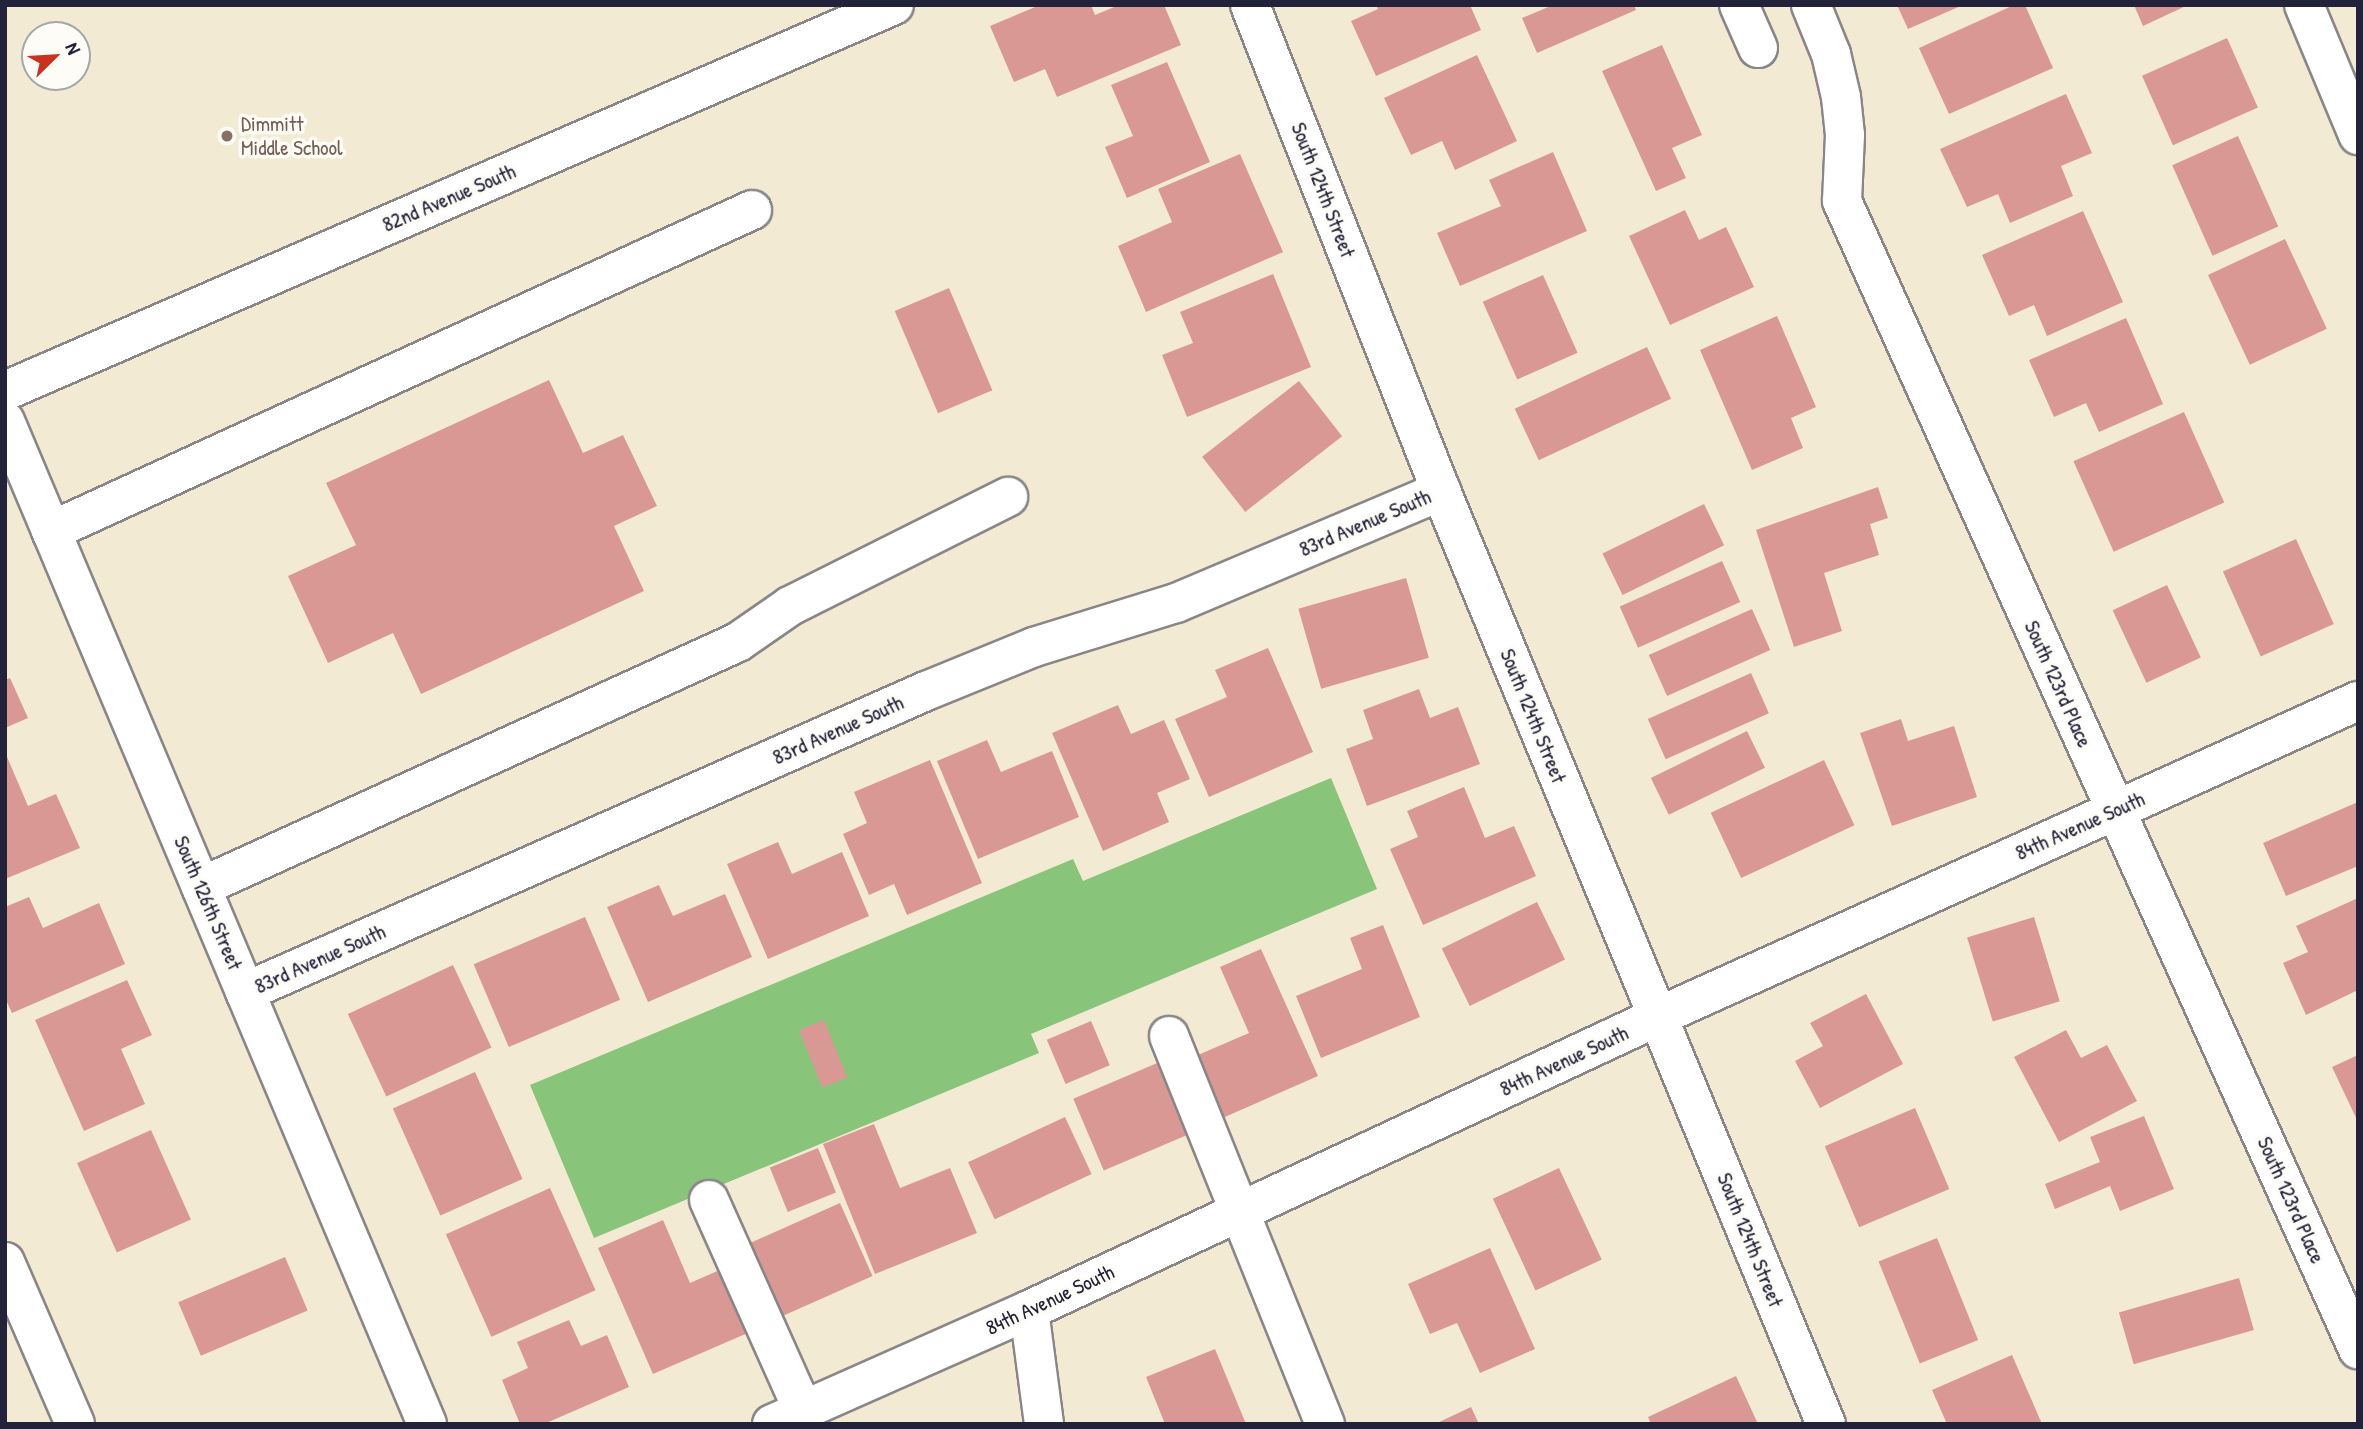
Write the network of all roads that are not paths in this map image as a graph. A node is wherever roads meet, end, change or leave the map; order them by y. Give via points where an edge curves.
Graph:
1 (1250, 5) edge
2 (1739, 5) edge
3 (1811, 5) edge
4 (2304, 5) edge
5 (890, 6) edge
6 (1758, 48) dead end
7 (2358, 135) edge
8 (752, 209) dead end
9 (5, 391) edge
10 (5, 421) edge
11 (1441, 491) junction
12 (1008, 497) dead end
13 (51, 531) junction
14 (2358, 701) edge
15 (2114, 811) junction
16 (201, 887) junction
17 (245, 992) junction
18 (1657, 1017) junction
19 (1169, 1036) dead end
20 (709, 1200) dead end
21 (1240, 1212) junction
22 (5, 1262) edge
23 (1028, 1310) junction
24 (2358, 1349) edge
25 (787, 1417) edge
26 (75, 1424) edge
27 (427, 1424) edge
28 (1044, 1424) edge
29 (1325, 1424) edge
30 (1826, 1424) edge

1 - 11 street, South 124th Street
2 - 6 street
3 - 15 street, South 123rd Place via 1831,54 1841,97 1845,135 1842,201
4 - 7 street
5 - 9 street, 82nd Avenue South
8 - 13 street
10 - 13 street, South 126th Street
11 - 17 street, 83rd Avenue South via 1176,603 1034,647 926,691
11 - 18 street, South 124th Street
12 - 16 street via 790,606 738,642
13 - 16 street, South 126th Street
14 - 15 street, 84th Avenue South
15 - 18 street, 84th Avenue South
15 - 24 street, South 123rd Place
16 - 17 street, South 126th Street
17 - 27 street, South 126th Street
18 - 21 street, 84th Avenue South
18 - 30 street, South 124th Street
19 - 21 street
20 - 25 street
21 - 23 street, 84th Avenue South
21 - 29 street
22 - 26 street
23 - 25 street, 84th Avenue South
23 - 28 street

